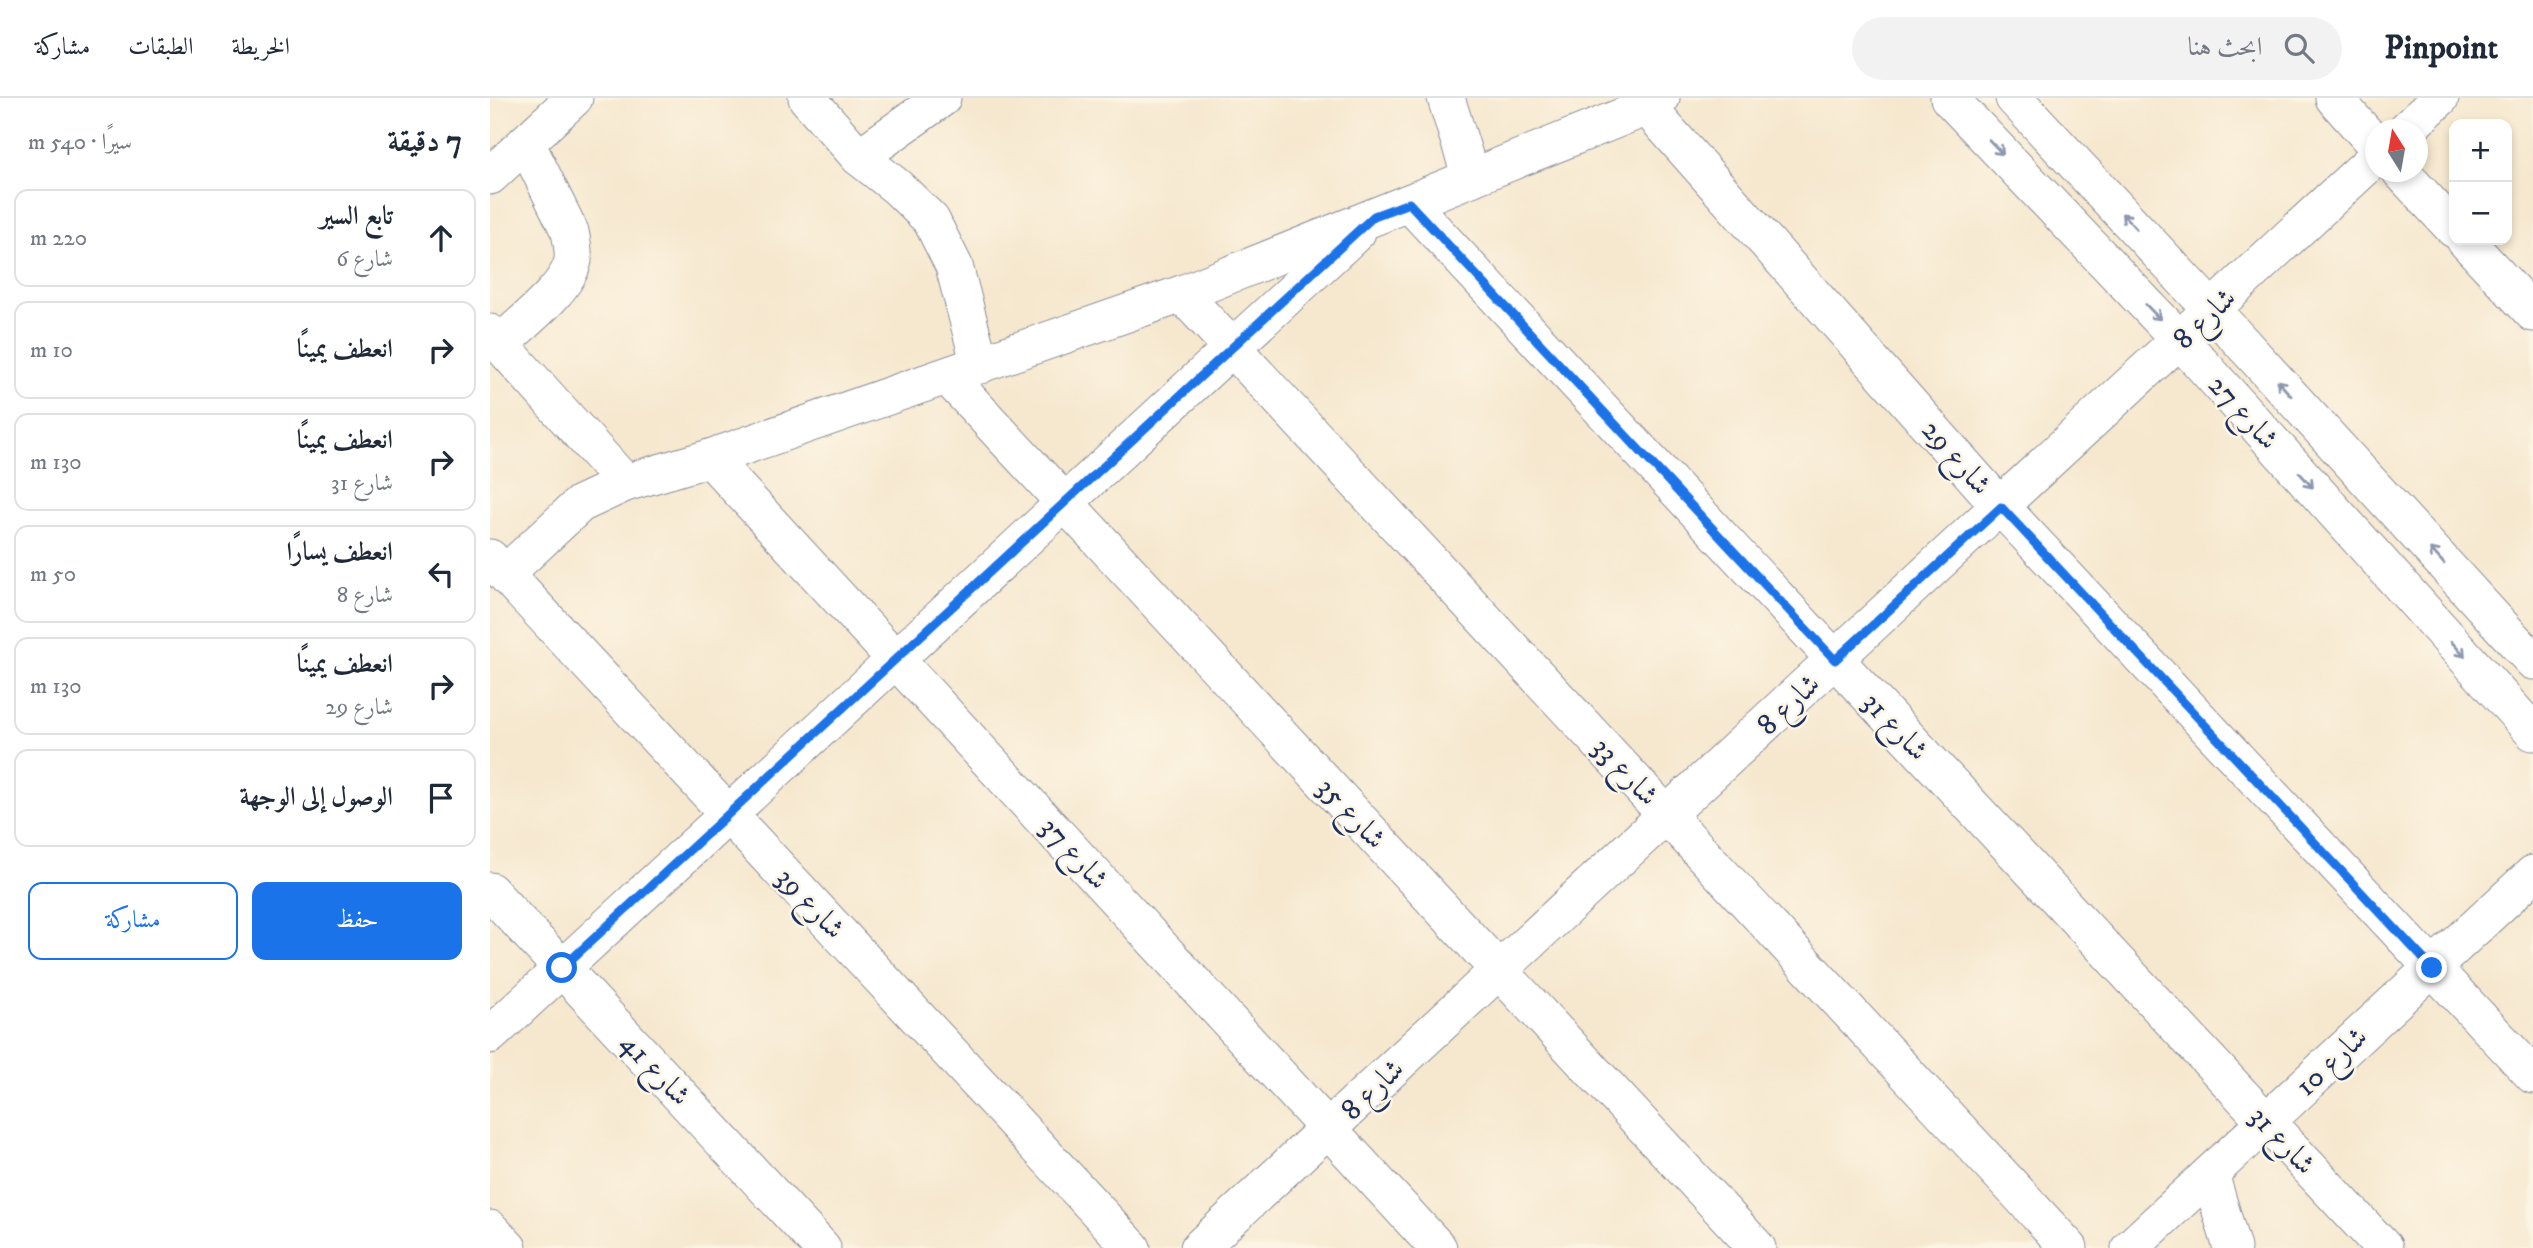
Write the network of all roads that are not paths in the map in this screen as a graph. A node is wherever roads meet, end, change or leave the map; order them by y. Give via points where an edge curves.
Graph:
1 (574, 98) edge
2 (807, 98) edge
3 (942, 98) edge
4 (1446, 98) edge
5 (1949, 98) edge
6 (2014, 98) edge
7 (2334, 98) edge
8 (2440, 98) edge
9 (1654, 102) edge
10 (2418, 119) edge
11 (2365, 133) edge
12 (526, 143) junction
13 (859, 157) junction
14 (2365, 167) edge
15 (490, 176) edge
16 (1471, 178) junction
17 (2410, 182) edge
18 (1409, 203) junction
19 (1374, 216) junction
20 (2449, 224) edge
21 (2470, 245) edge
22 (1182, 293) junction
23 (2212, 310) junction
24 (2533, 313) edge
25 (495, 338) edge
26 (2180, 340) junction
27 (1233, 347) junction
28 (964, 371) junction
29 (710, 458) junction
30 (625, 483) junction
31 (1066, 502) junction
32 (2001, 507) junction
33 (497, 566) edge
34 (897, 658) junction
35 (1835, 660) junction
36 (2533, 661) edge
37 (2533, 732) edge
38 (729, 814) junction
39 (1667, 816) junction
40 (2533, 874) edge
41 (490, 891) edge
42 (562, 968) junction
43 (2432, 968) junction
44 (1498, 972) junction
45 (490, 1035) edge
46 (2533, 1075) edge
47 (2266, 1122) junction
48 (1328, 1130) junction
49 (2210, 1174) junction
50 (490, 1229) edge
51 (508, 1248) edge
52 (822, 1248) edge
53 (1132, 1248) edge
54 (1199, 1248) edge
55 (1438, 1248) edge
56 (1757, 1248) edge
57 (2069, 1248) edge
58 (2130, 1248) edge
59 (2232, 1248) edge
60 (2384, 1248) edge

1 - 12 street
2 - 13 street
3 - 13 street
4 - 16 street
5 -> 26 street, شارع 27
23 -> 6 street, شارع 27
7 - 11 street
8 - 10 street
9 - 16 street
9 - 32 street, شارع 29
12 - 15 street
12 - 25 street via 570,232 573,260 560,286
13 - 28 street via 931,220 954,266
14 - 23 street, شارع 8
16 - 18 street
17 - 20 street
18 - 19 street
18 - 35 street, شارع 31
19 - 22 street
19 - 27 street
21 - 24 street
22 - 27 street, شارع 33
22 - 28 street
23 - 26 street, شارع 8
36 -> 23 street, شارع 27
25 - 30 street
26 - 32 street, شارع 8
26 -> 37 street, شارع 27
27 - 31 street
27 - 39 street, شارع 33
28 - 29 street
28 - 31 street, شارع 35
29 - 30 street
29 - 34 street, شارع 37
30 - 33 street via 580,504
31 - 34 street
31 - 44 street, شارع 35
32 - 35 street, شارع 8
32 - 43 street, شارع 29
33 - 38 street, شارع 39
34 - 38 street
34 - 48 street, شارع 37
35 - 39 street, شارع 8
35 - 47 street, شارع 31
38 - 42 street
38 - 53 street, شارع 39
39 - 44 street, شارع 8
39 - 57 street, شارع 33
40 - 43 street, شارع 10
41 - 42 street, شارع 41
42 - 45 street
42 - 52 street, شارع 41
43 - 46 street, شارع 29
43 - 47 street, شارع 10
44 - 48 street, شارع 8
44 - 56 street, شارع 35
47 - 49 street, شارع 10
47 - 60 street, شارع 31
48 - 54 street, شارع 8
48 - 55 street, شارع 37
49 - 58 street, شارع 10
49 - 59 street
50 - 51 street

